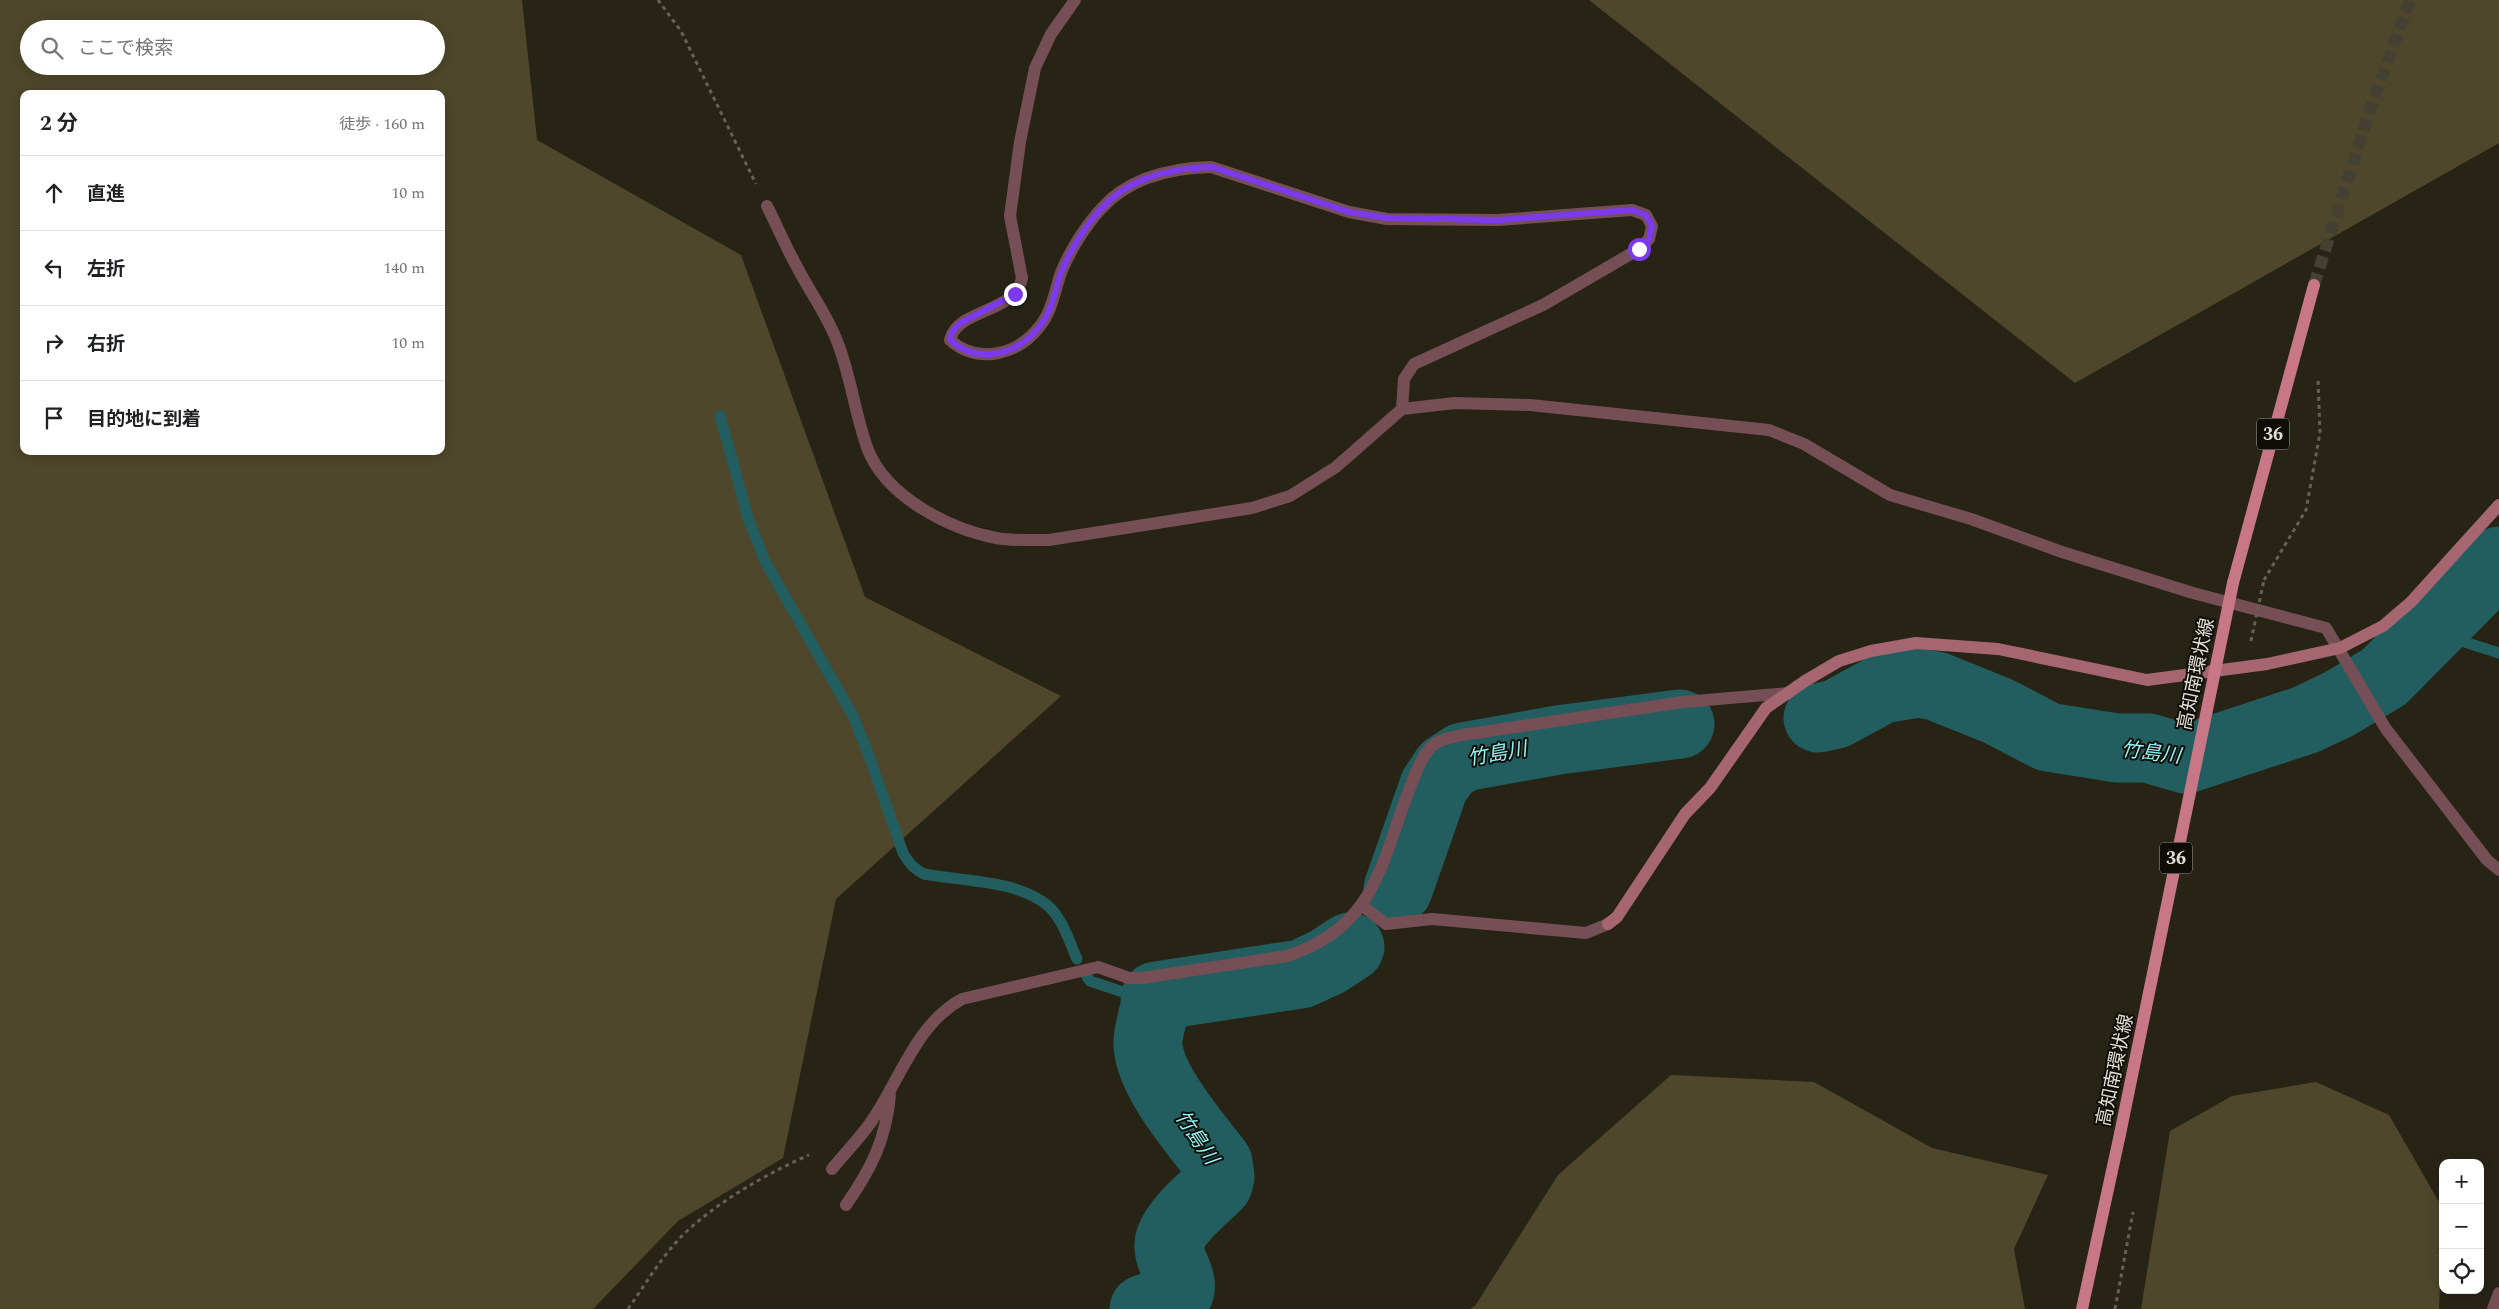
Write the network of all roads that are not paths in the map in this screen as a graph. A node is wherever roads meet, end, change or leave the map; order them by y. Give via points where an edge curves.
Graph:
1 (1075, 0) edge
2 (767, 206) road end
3 (2314, 285) tunnel mouth
4 (1402, 409) junction
5 (2499, 505) edge
6 (2340, 648) junction
7 (1789, 693) junction
8 (2499, 870) edge
9 (1361, 905) junction
10 (891, 1090) junction
11 (832, 1169) dead end
12 (846, 1205) dead end
13 (2499, 1293) edge
14 (2082, 1309) edge
15 (2493, 1309) edge

1 - 4 street via 1060,19 1035,68 1022,133 1010,216 1021,286 1006,300 959,324 952,332 950,340 980,356 993,355 1018,345 1040,326 1062,270 1102,208 1134,182 1188,167 1212,167 1349,212 1387,218 1498,220 1632,210 1646,215 1652,226 1651,233 1639,249 1534,310 1414,364 1404,379
2 - 4 street via 836,338 862,434 885,477 917,506 951,523 994,538 1049,540 1252,508 1290,496 1336,467
3 - 14 main road, 高知南環状線 / 36, bridge via 2233,583
4 - 6 street via 1454,402 1530,405 1769,430 1804,444 1890,495 2193,593 2326,628
5 - 6 street via 2411,602 2383,626
6 - 7 street via 2267,664 2147,680 1998,649 1916,643 1871,651 1839,662 1805,680
6 - 8 street via 2386,729 2481,852
7 - 9 street via 1683,702 1462,735 1435,743 1414,775 1389,851
7 - 9 street via 1766,708 1710,788 1686,814 1617,917 1608,924 1586,933 1432,919 1386,924
9 - 10 street via 1328,936 1287,956 1142,978 1129,978 1098,967 962,999 947,1007 930,1024
10 - 11 street via 870,1123
10 - 12 street via 889,1109 873,1164
13 - 15 street

